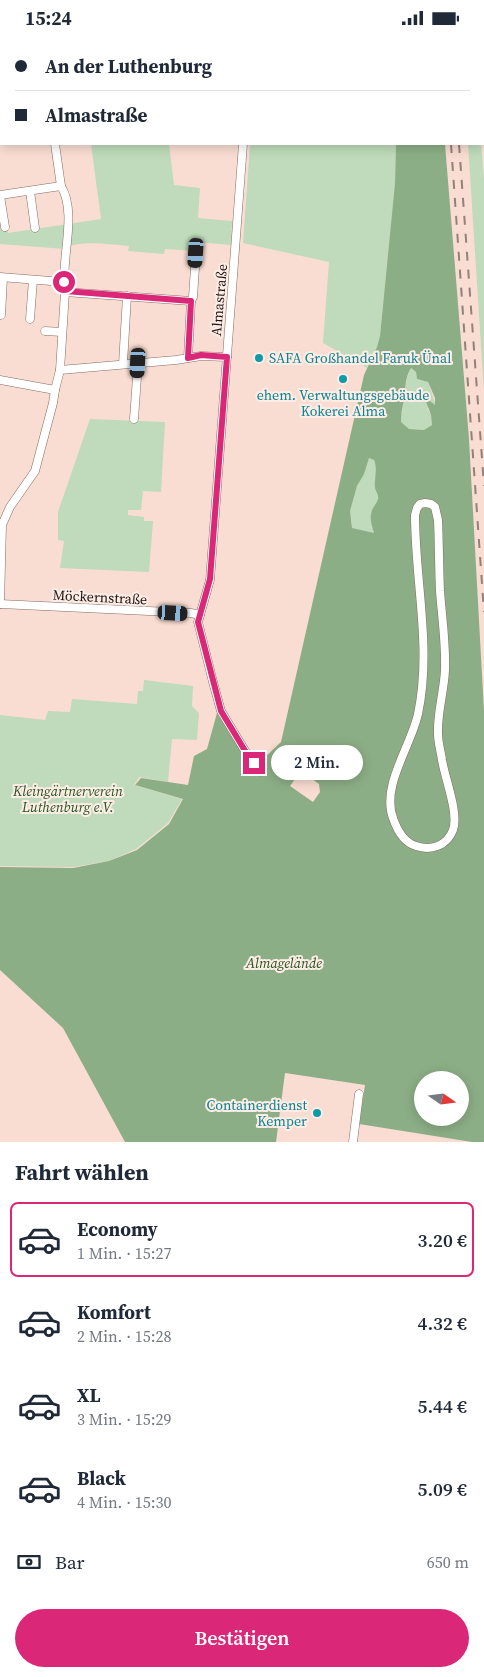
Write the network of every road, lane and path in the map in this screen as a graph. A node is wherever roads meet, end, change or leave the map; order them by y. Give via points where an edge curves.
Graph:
1 (55, 145) edge
2 (243, 145) edge
3 (61, 186) junction
4 (30, 191) junction
5 (0, 196) edge
6 (5, 227) dead end
7 (36, 227) dead end
8 (196, 253) dead end
9 (2, 277) edge
10 (33, 280) junction
11 (64, 282) junction
12 (65, 291) junction
13 (127, 296) junction
14 (191, 301) junction
15 (1, 315) edge
16 (30, 319) dead end
17 (45, 331) dead end
18 (62, 332) junction
19 (227, 357) junction
20 (188, 358) junction
21 (138, 363) junction
22 (123, 364) junction
23 (60, 370) junction
24 (0, 380) edge
25 (55, 390) junction
26 (134, 419) dead end
27 (417, 508) joint
28 (0, 604) edge
29 (200, 615) junction
30 (261, 772) dead end
31 (359, 1094) dead end
32 (353, 1142) edge

1 - 3 street
2 - 19 street, Almastraße
3 - 4 street
3 - 11 street via 68,231
4 - 5 street
4 - 7 street
5 - 6 street
8 - 14 street
9 - 10 street
9 - 15 street
10 - 11 street
10 - 16 street
11 - 12 street
12 - 13 street
12 - 18 street
13 - 14 street
13 - 22 street
14 - 20 street
17 - 18 street
18 - 23 street
19 - 20 street via 201,355
19 - 29 street, Almastraße via 210,579
20 - 21 street
21 - 22 street
21 - 26 street
22 - 23 street
23 - 25 street
24 - 25 street
25 - 28 street via 34,471 2,525
27 - 27 street via 415,527 423,618 422,685 414,729 391,788 390,803 403,838 426,848 436,847 448,839 455,820 438,734 445,672 438,520 436,507 431,504 420,504
28 - 29 street, Möckernstraße
29 - 30 street, Almastraße via 198,622 202,642 221,711
31 - 32 street

